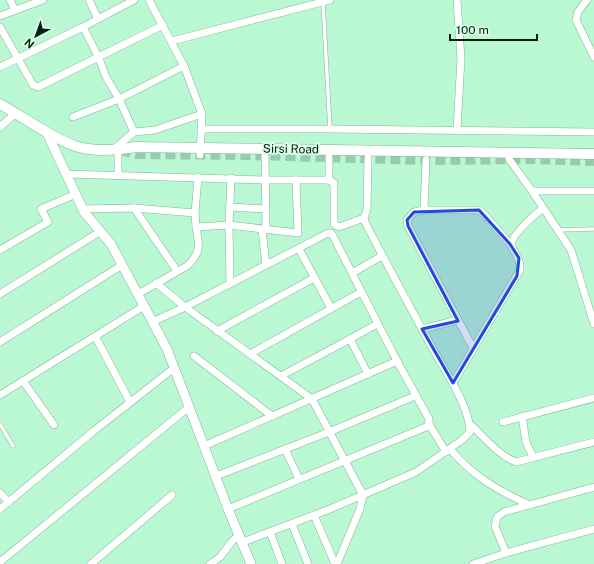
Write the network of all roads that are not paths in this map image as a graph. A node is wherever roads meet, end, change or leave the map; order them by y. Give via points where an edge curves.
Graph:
1 (10, 0) edge
2 (44, 0) edge
3 (89, 0) edge
4 (133, 0) edge
5 (149, 0) edge
6 (457, 0) edge
7 (587, 0) edge
8 (325, 1) edge
9 (15, 10) junction
10 (0, 16) edge
11 (98, 19) junction
12 (163, 25) junction
13 (0, 27) edge
14 (83, 27) junction
15 (172, 41) junction
16 (593, 52) edge
17 (98, 56) junction
18 (18, 59) junction
19 (184, 66) junction
20 (0, 67) edge
21 (119, 99) junction
22 (0, 104) edge
23 (16, 113) junction
24 (202, 114) junction
25 (73, 117) dead end
26 (0, 127) edge
27 (201, 129) junction
28 (330, 129) junction
29 (457, 130) junction
30 (46, 131) junction
31 (134, 132) junction
32 (594, 132) edge
33 (117, 150) junction
34 (200, 152) junction
35 (594, 154) edge
36 (265, 156) dead end
37 (329, 157) dead end
38 (368, 158) dead end
39 (509, 159) dead end
40 (426, 160) dead end
41 (66, 174) junction
42 (118, 175) junction
43 (198, 177) junction
44 (232, 178) junction
45 (266, 180) junction
46 (296, 180) junction
47 (329, 180) junction
48 (532, 191) junction
49 (594, 191) edge
50 (76, 194) junction
51 (230, 207) junction
52 (83, 208) junction
53 (134, 208) junction
54 (543, 208) junction
55 (266, 209) junction
56 (424, 210) junction
57 (195, 213) junction
58 (364, 218) junction
59 (229, 225) junction
60 (196, 227) junction
61 (594, 229) edge
62 (264, 230) junction
63 (558, 230) junction
64 (100, 231) junction
65 (510, 244) junction
66 (299, 249) junction
67 (0, 250) edge
68 (382, 256) junction
69 (122, 265) junction
70 (266, 265) junction
71 (177, 271) junction
72 (352, 273) junction
73 (314, 278) junction
74 (156, 283) junction
75 (230, 284) junction
76 (361, 292) junction
77 (0, 294) edge
78 (138, 294) junction
79 (144, 306) junction
80 (184, 307) junction
81 (331, 308) junction
82 (592, 311) edge
83 (458, 320) junction
84 (152, 322) junction
85 (377, 324) junction
86 (594, 324) edge
87 (422, 329) junction
88 (217, 331) junction
89 (95, 336) junction
90 (350, 339) junction
91 (0, 342) edge
92 (473, 348) junction
93 (250, 354) junction
94 (194, 356) dead end
95 (397, 361) junction
96 (174, 368) junction
97 (368, 374) junction
98 (281, 376) junction
99 (24, 381) junction
100 (453, 383) junction
101 (0, 395) edge
102 (415, 396) junction
103 (594, 398) edge
104 (312, 399) junction
105 (130, 402) junction
106 (189, 407) junction
107 (272, 416) junction
108 (522, 416) junction
109 (503, 422) dead end
110 (0, 424) edge
111 (429, 424) junction
112 (470, 424) junction
113 (54, 425) dead end
114 (329, 432) junction
115 (594, 442) edge
116 (13, 446) dead end
117 (204, 446) junction
118 (285, 449) junction
119 (448, 450) junction
120 (533, 457) junction
121 (345, 461) junction
122 (216, 476) junction
123 (299, 479) junction
124 (594, 487) edge
125 (0, 494) edge
126 (363, 494) junction
127 (172, 495) dead end
128 (9, 502) junction
129 (529, 505) junction
130 (0, 509) edge
131 (228, 509) junction
132 (314, 515) junction
133 (292, 524) junction
134 (594, 529) edge
135 (270, 532) junction
136 (242, 539) junction
137 (506, 553) junction
138 (0, 562) edge
139 (91, 564) edge
140 (210, 564) edge
141 (251, 564) edge
142 (282, 564) edge
143 (308, 564) edge
144 (336, 564) edge
145 (474, 564) edge

1 - 9 street
2 - 9 street
3 - 11 street
4 - 11 street
5 - 12 street
6 - 29 street via 461,58
7 - 16 street via 578,12 576,20
8 - 15 street
8 - 28 lane
9 - 10 street
11 - 14 street
12 - 15 street
12 - 17 street
13 - 18 street
14 - 17 street
14 - 18 street
15 - 19 street
17 - 18 street via 38,87 33,85
17 - 21 street via 106,77
18 - 20 street
19 - 21 street
19 - 24 street
21 - 25 street
21 - 31 street
22 - 23 main road, Sirsi Road
23 - 26 street
23 - 30 main road, Sirsi Road
24 - 27 street
24 - 31 street via 155,130
27 - 28 street
27 - 34 street
28 - 29 street
29 - 32 street
30 - 33 main road, Sirsi Road via 76,146
30 - 41 street
31 - 33 street
33 - 34 main road, Sirsi Road via 136,147
33 - 42 street
34 - 35 main road, Sirsi Road
36 - 45 street
37 - 47 street
38 - 58 street via 367,209
39 - 48 street
40 - 56 street
41 - 42 street
41 - 50 street
42 - 43 street
43 - 44 street
43 - 57 street
44 - 45 street
44 - 51 street
45 - 46 street
45 - 55 street
46 - 47 street
46 - 62 street via 298,233
47 - 58 street via 334,183 335,226 339,227
48 - 49 street
48 - 54 street
50 - 52 street
50 - 67 street via 41,209 48,222
51 - 55 street
51 - 59 street
52 - 53 street
52 - 64 street
53 - 57 street
53 - 71 street
54 - 63 street
54 - 65 street via 513,237
55 - 62 street
56 - 65 street via 479,210
56 - 83 street via 411,215 407,220 408,226
57 - 60 street
58 - 68 street
59 - 60 street
59 - 62 street
59 - 75 street
60 - 71 street via 198,254 187,266
61 - 63 lane
62 - 70 street
63 - 82 street via 571,250
64 - 69 street via 112,244
64 - 77 street
65 - 92 street via 519,258 520,270
66 - 70 street
66 - 72 street via 331,233
66 - 73 street
68 - 72 street
68 - 87 street
69 - 78 street
69 - 91 street
70 - 75 street
71 - 74 street
72 - 76 street
73 - 81 street
73 - 88 street
74 - 78 street
74 - 80 street
75 - 80 street
76 - 81 street
76 - 85 street
78 - 79 street
79 - 84 street
79 - 89 street
80 - 84 street
80 - 88 street
81 - 93 street
82 - 86 street
83 - 87 street
83 - 92 street
84 - 96 street
85 - 90 street
85 - 95 street
87 - 100 street
88 - 93 street
89 - 99 street
89 - 105 street
90 - 97 street
90 - 98 street
92 - 100 street
93 - 98 street
94 - 107 street
95 - 97 street
95 - 102 street
96 - 105 street
96 - 106 street
97 - 104 street
98 - 104 street
99 - 101 street
99 - 113 street
100 - 112 street
102 - 111 street via 429,419
102 - 114 street
103 - 108 street
104 - 107 street
104 - 114 street
105 - 128 street
106 - 117 street
106 - 138 street
107 - 117 street
108 - 109 street
108 - 120 street via 526,442
110 - 116 lane
111 - 119 street
111 - 121 street
112 - 119 street via 470,432 466,437
112 - 120 street via 508,459 516,462
114 - 118 street
114 - 121 street
115 - 120 street
117 - 122 street
118 - 122 street
118 - 123 street
119 - 126 street via 416,472
119 - 129 street via 473,473 498,490
121 - 123 street
121 - 126 street
122 - 131 street
123 - 131 street
124 - 129 street
125 - 128 street
126 - 132 street
126 - 144 street via 360,510
127 - 139 street
128 - 130 street
129 - 137 street via 504,512 497,517 495,526
131 - 136 street
132 - 133 street
132 - 144 street
133 - 135 street
133 - 143 street
134 - 137 street
135 - 136 street
135 - 142 street
136 - 140 street via 233,540 220,557
136 - 141 street
137 - 145 street

